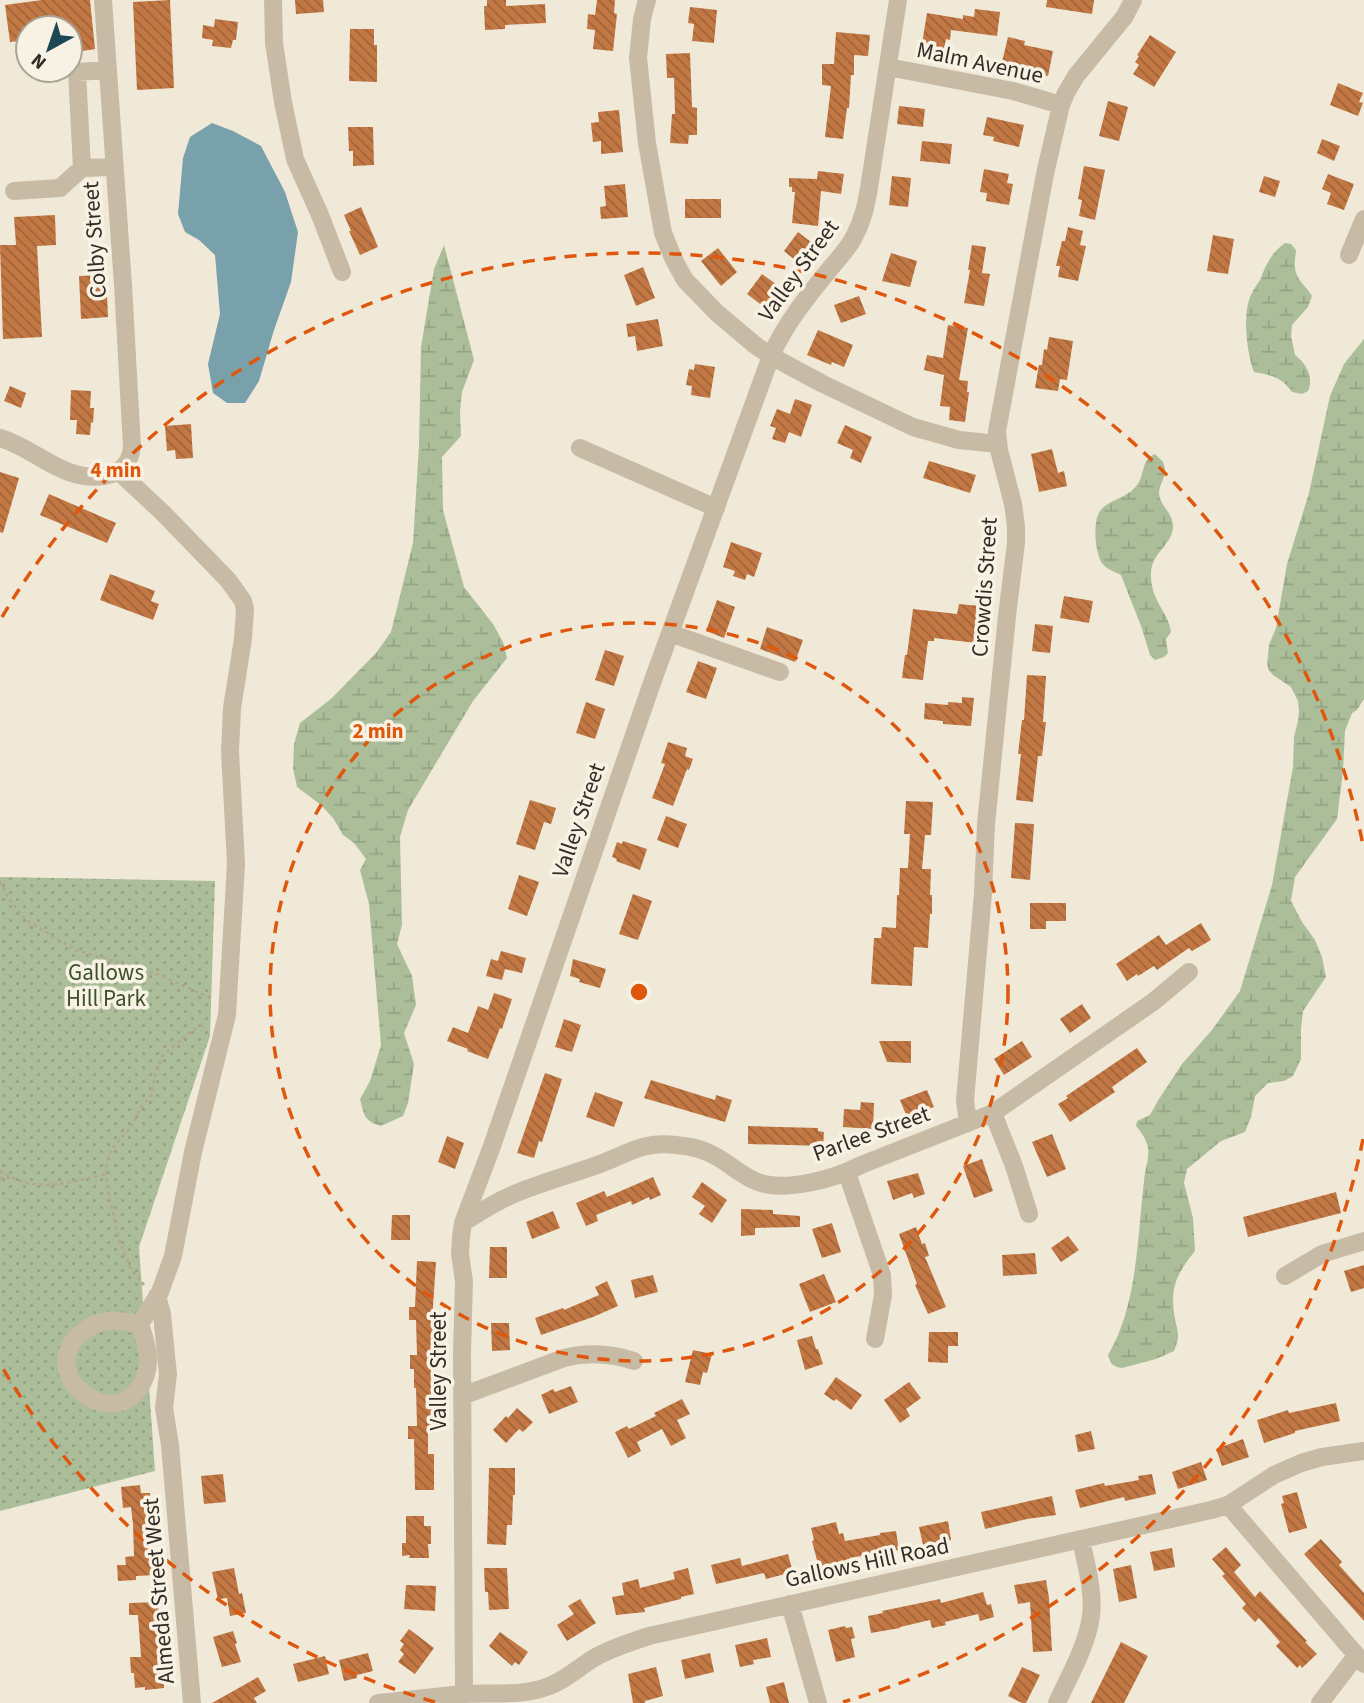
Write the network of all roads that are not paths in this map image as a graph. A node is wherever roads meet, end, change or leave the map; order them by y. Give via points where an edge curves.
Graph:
1 (103, 0) edge
2 (273, 0) edge
3 (647, 0) edge
4 (898, 0) edge
5 (1133, 0) edge
6 (888, 67) junction
7 (84, 70) edge
8 (108, 70) junction
9 (74, 84) edge
10 (1061, 105) junction
11 (114, 167) junction
12 (82, 168) junction
13 (14, 191) dead end
14 (1364, 219) edge
15 (1349, 255) dead end
16 (341, 272) dead end
17 (771, 356) junction
18 (0, 438) edge
19 (998, 444) junction
20 (580, 448) dead end
21 (118, 471) junction
22 (716, 508) junction
23 (670, 633) junction
24 (780, 672) dead end
25 (1189, 972) dead end
26 (993, 1113) junction
27 (968, 1123) junction
28 (847, 1173) junction
29 (1029, 1214) dead end
30 (463, 1223) junction
31 (1364, 1241) edge
32 (1285, 1276) dead end
33 (158, 1294) junction
34 (139, 1324) junction
35 (875, 1339) dead end
36 (634, 1361) dead end
37 (462, 1396) junction
38 (1364, 1451) edge
39 (1228, 1506) junction
40 (1081, 1540) junction
41 (790, 1604) junction
42 (1360, 1660) edge
43 (464, 1694) junction
44 (192, 1703) edge
45 (378, 1703) edge
46 (817, 1703) edge
47 (1057, 1703) edge
48 (1320, 1703) edge

1 - 8 street, Colby Street
2 - 16 street via 274,43 295,159
3 - 17 street via 638,58 663,233 685,280 717,313
4 - 6 street, Valley Street
5 - 10 street, Crowdis Street via 1076,76
6 - 10 street, Malm Avenue
6 - 17 street, Valley Street via 860,224 846,250 800,306
7 - 8 street
8 - 11 street, Colby Street
9 - 12 street
10 - 19 street, Crowdis Street via 1000,408
11 - 12 street
11 - 21 street, Colby Street via 132,447 130,460
12 - 13 street via 60,188
14 - 15 street
17 - 19 street via 913,427 959,440
17 - 22 street, Valley Street
18 - 21 street via 83,476
19 - 27 street, Crowdis Street via 1013,504 1016,543 986,824 965,1101
20 - 22 street
21 - 33 street via 228,580 245,609 230,751 236,864 227,1010 173,1256
22 - 23 street, Valley Street
23 - 24 street
23 - 30 street, Valley Street
25 - 26 street, Parlee Street
26 - 27 street, Parlee Street
26 - 29 street
27 - 28 street, Parlee Street
28 - 30 street, Parlee Street via 768,1185 709,1153 654,1145 518,1192
28 - 35 street via 882,1275 884,1294
30 - 37 street, Valley Street
31 - 32 street via 1322,1254
33 - 34 street
33 - 44 street, Almeda Street West
34 - 34 street via 94,1323 72,1342 66,1361 80,1391 104,1404 126,1400 143,1384 149,1360
36 - 37 street via 604,1354 576,1355
37 - 43 street, Valley Street
38 - 39 street, Gallows Hill Road via 1295,1466
39 - 40 street, Gallows Hill Road
39 - 42 street
40 - 41 street, Gallows Hill Road
40 - 47 street via 1091,1617
41 - 43 street, Gallows Hill Road via 649,1636 604,1653 538,1690
41 - 46 street
42 - 48 street
43 - 45 street, Gallows Hill Road

